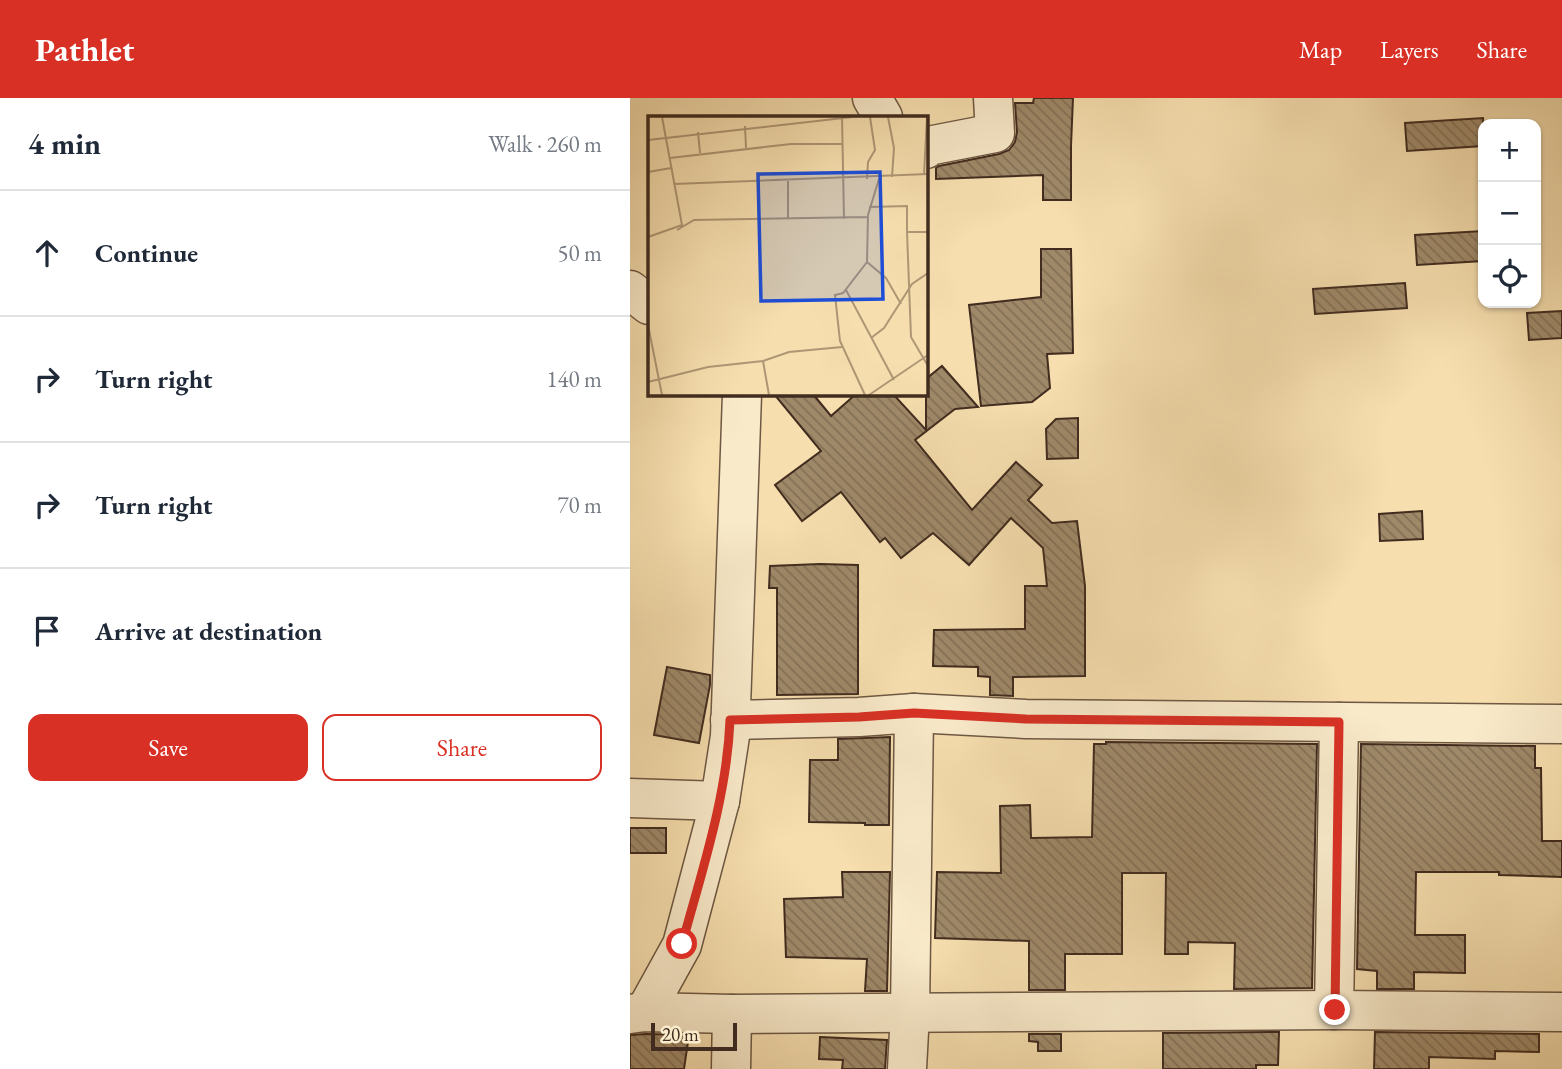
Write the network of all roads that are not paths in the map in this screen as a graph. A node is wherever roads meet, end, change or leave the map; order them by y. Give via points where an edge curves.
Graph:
1 (872, 98) edge
2 (993, 98) edge
3 (882, 116) edge
4 (928, 146) edge
5 (630, 290) edge
6 (648, 304) edge
7 (742, 396) edge
8 (914, 713) junction
9 (730, 720) junction
10 (1339, 722) junction
11 (1562, 724) edge
12 (630, 798) edge
13 (720, 801) junction
14 (1335, 1010) junction
15 (1562, 1012) edge
16 (638, 1013) edge
17 (910, 1013) junction
18 (732, 1014) junction
19 (731, 1069) edge
20 (907, 1069) edge

1 - 3 street
2 - 4 street via 995,133
5 - 6 street
7 - 9 street
8 - 9 street
8 - 10 street via 1026,719
8 - 17 street
9 - 13 street
10 - 11 street
10 - 14 street
12 - 13 street
13 - 16 street via 682,944
14 - 15 street
14 - 17 street
16 - 18 street
17 - 18 street
17 - 20 street
18 - 19 street

